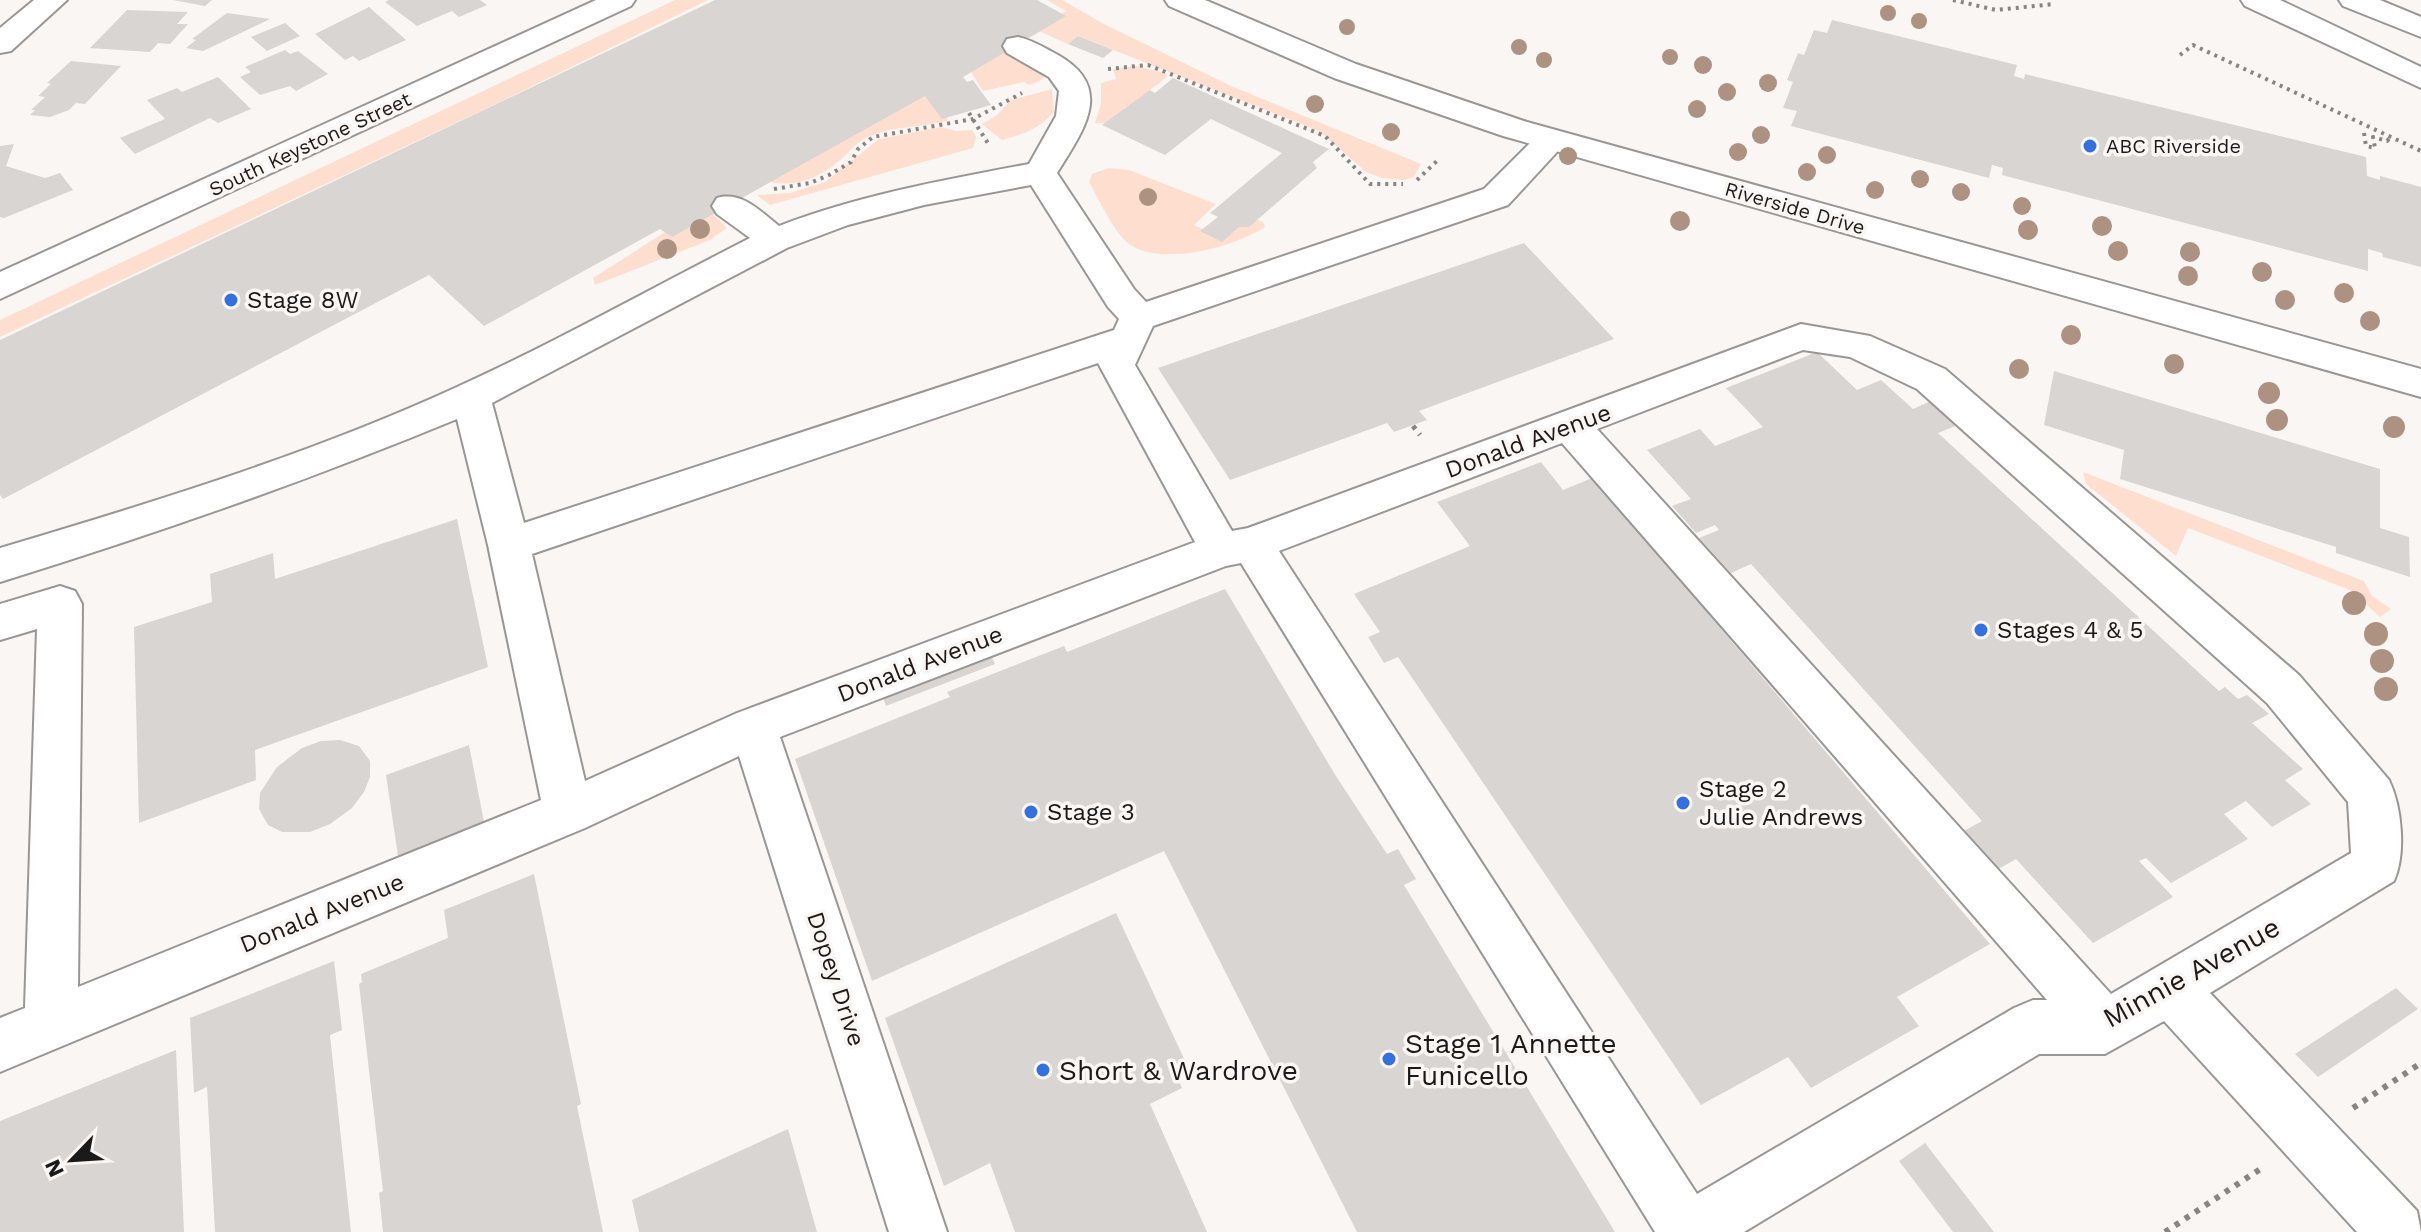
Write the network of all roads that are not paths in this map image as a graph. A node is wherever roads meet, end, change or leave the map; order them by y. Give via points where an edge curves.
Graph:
1 (52, 0) edge
2 (620, 0) edge
3 (1180, 0) edge
4 (2256, 0) edge
5 (2354, 0) edge
6 (2421, 28) edge
7 (0, 44) edge
8 (1018, 46) dead end
9 (2421, 79) edge
10 (1552, 140) junction
11 (1040, 173) junction
12 (729, 206) dead end
13 (775, 240) junction
14 (0, 287) edge
15 (1133, 328) junction
16 (2421, 383) edge
17 (471, 397) junction
18 (1571, 426) junction
19 (509, 545) junction
20 (1236, 547) junction
21 (0, 565) edge
22 (0, 622) edge
23 (753, 727) junction
24 (2372, 795) joint
25 (568, 812) junction
26 (2170, 989) junction
27 (51, 1025) junction
28 (2105, 1027) junction
29 (0, 1045) edge
30 (918, 1232) edge
31 (1688, 1232) edge
32 (2396, 1232) edge

1 - 7 main road
2 - 14 main road, South Keystone Street
3 - 10 main road, Riverside Drive via 1345,71
4 - 9 main road
5 - 6 main road
8 - 11 main road via 1072,82 1076,97 1067,130
10 - 15 main road via 1496,197 1161,312
10 - 16 main road, Riverside Drive
11 - 13 main road via 924,194
11 - 15 main road via 1121,298
12 - 13 main road
13 - 17 main road
15 - 19 main road
15 - 20 main road via 1116,365
17 - 19 main road
17 - 21 main road via 187,507
18 - 20 main road, Donald Avenue
18 - 24 main road, Donald Avenue via 1801,337 1857,345 1931,379 2283,689
18 - 28 main road
19 - 25 main road
20 - 23 main road, Donald Avenue
20 - 31 main road
22 - 27 main road via 60,604
23 - 25 main road, Donald Avenue
23 - 30 main road, Dopey Drive
24 - 26 main road, Minnie Avenue via 2376,865
25 - 27 main road, Donald Avenue
26 - 28 main road, Minnie Avenue
26 - 32 main road
27 - 29 main road, Donald Avenue
28 - 31 main road, Minnie Avenue via 2033,1027

